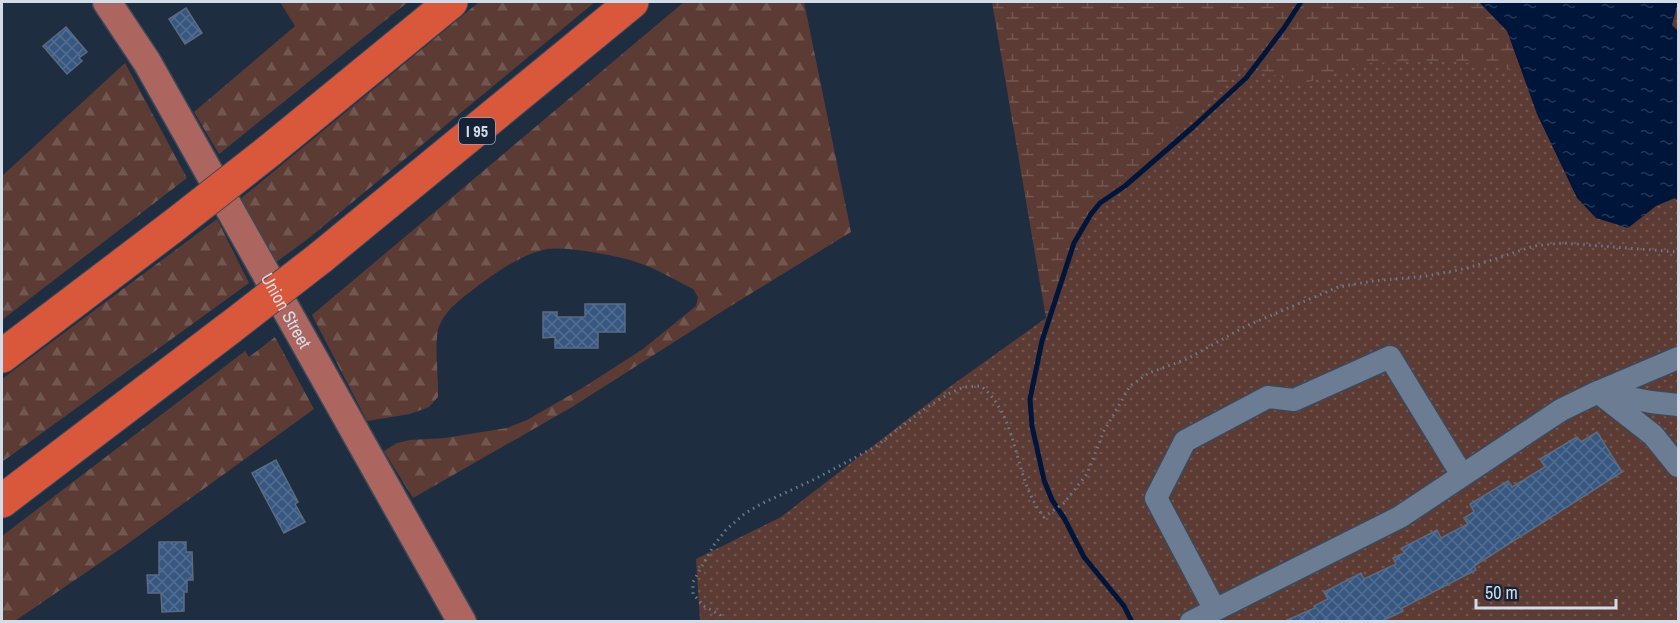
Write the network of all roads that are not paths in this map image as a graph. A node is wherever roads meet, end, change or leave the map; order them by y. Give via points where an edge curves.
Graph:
1 (107, 2) edge
2 (451, 2) edge
3 (632, 2) edge
4 (2, 356) edge
5 (1678, 358) edge
6 (1598, 392) junction
7 (1678, 405) edge
8 (1678, 466) edge
9 (1462, 475) junction
10 (2, 501) edge
11 (1215, 610) junction
12 (462, 621) edge
13 (1191, 621) edge

1 - 12 main road, Union Street via 147,62
2 - 4 highway, bridge via 269,151
3 - 10 highway, I 95, bridge via 320,258
5 - 6 lane
6 - 7 lane
6 - 8 lane via 1653,435
6 - 9 lane via 1562,410
9 - 11 lane via 1400,516
9 - 11 lane via 1390,357 1294,400 1268,398 1185,441 1156,498
11 - 13 lane

